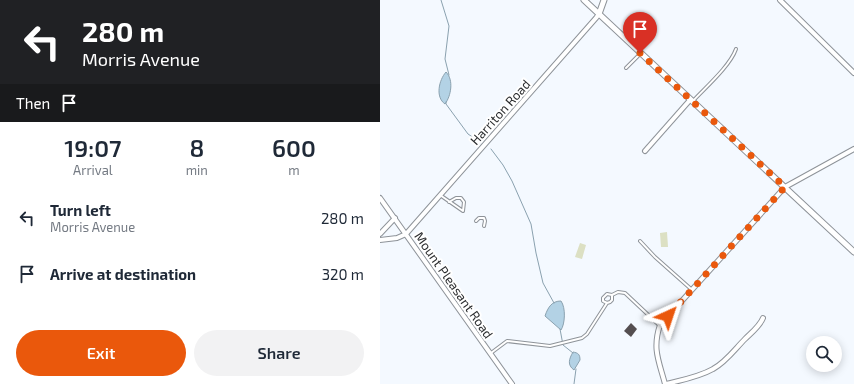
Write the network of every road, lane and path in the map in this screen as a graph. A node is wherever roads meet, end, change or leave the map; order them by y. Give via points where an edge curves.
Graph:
1 (584, 0) edge
2 (604, 0) edge
3 (780, 0) edge
4 (599, 14) junction
5 (736, 50) dead end
6 (640, 53) junction
7 (626, 68) dead end
8 (854, 73) edge
9 (692, 101) junction
10 (854, 149) edge
11 (645, 151) dead end
12 (785, 187) junction
13 (440, 195) junction
14 (380, 198) edge
15 (449, 202) junction
16 (395, 218) junction
17 (476, 221) dead end
18 (484, 226) dead end
19 (380, 234) edge
20 (406, 234) junction
21 (380, 240) edge
22 (640, 241) dead end
23 (854, 252) edge
24 (692, 290) junction
25 (612, 295) junction
26 (607, 303) junction
27 (763, 318) dead end
28 (660, 325) junction
29 (490, 354) junction
30 (512, 384) edge
31 (666, 384) edge

1 - 4 street
2 - 4 street, Harriton Road
3 - 8 street
4 - 6 street
4 - 13 street, Harriton Road
5 - 9 lane via 728,64
6 - 7 lane
6 - 9 street
9 - 11 street
9 - 12 street
10 - 12 street
12 - 23 street
12 - 24 street
13 - 15 lane
13 - 20 street, Harriton Road
14 - 16 street, Mount Pleasant Road
15 - 15 lane via 462,211 463,211 464,202 461,198
16 - 19 street
16 - 20 street, Mount Pleasant Road
17 - 18 lane via 484,218
20 - 21 street via 398,238
20 - 29 street, Mount Pleasant Road
22 - 24 lane
24 - 28 street
25 - 26 lane via 612,300
25 - 26 lane via 603,296 603,301
25 - 28 lane via 618,292 625,293
26 - 29 lane via 582,338 550,346 507,341
27 - 31 street via 762,322 714,368 699,376
28 - 31 street via 655,347
29 - 30 street, Mount Pleasant Road

